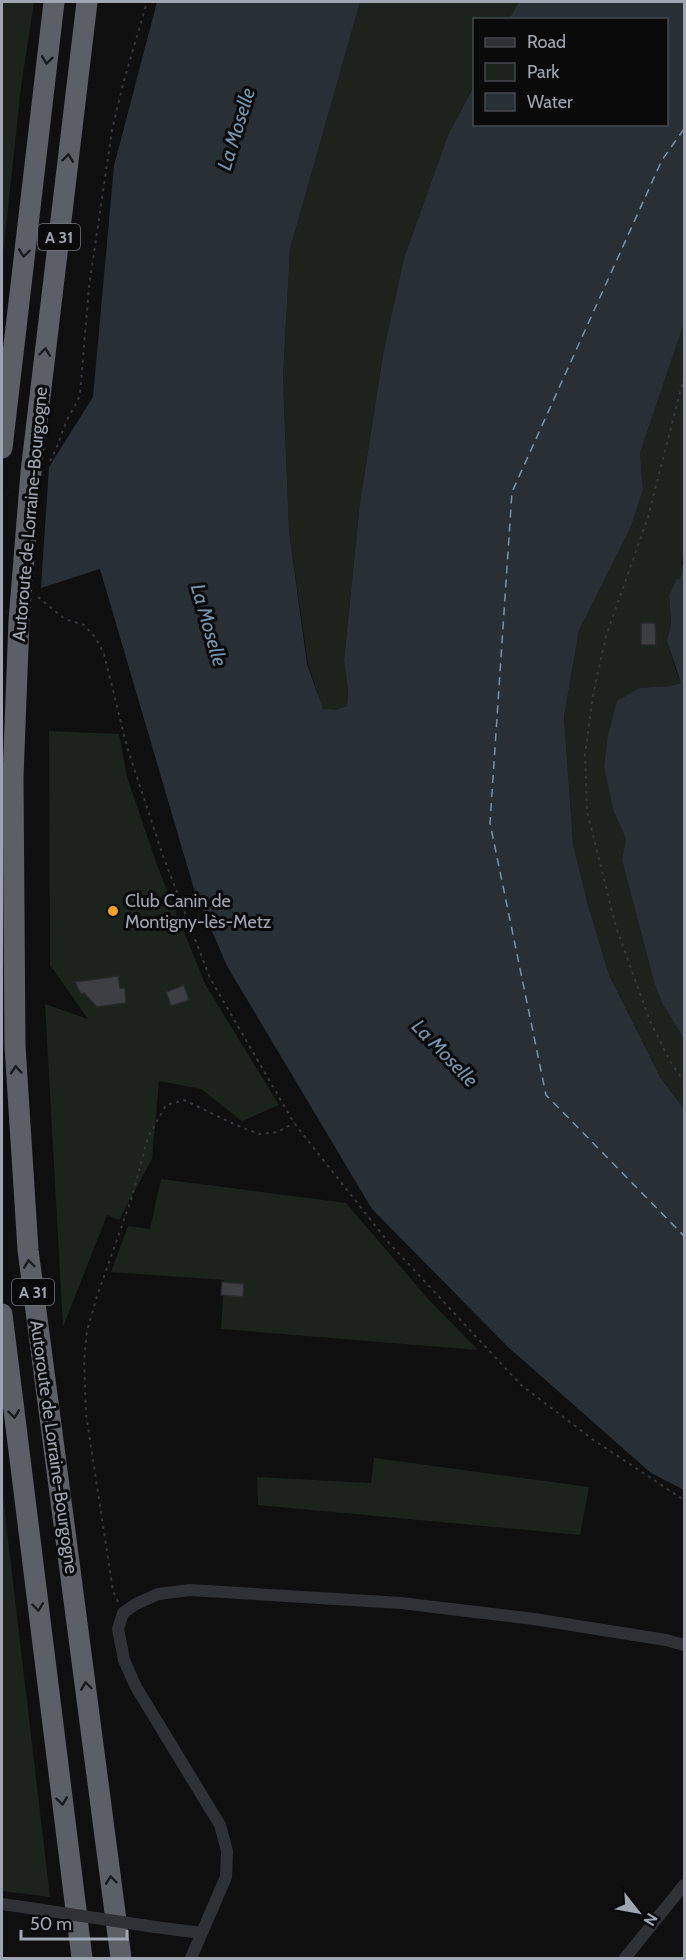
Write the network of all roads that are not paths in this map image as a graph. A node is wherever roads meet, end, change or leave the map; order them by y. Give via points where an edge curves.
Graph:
1 (54, 2) edge
2 (87, 2) edge
3 (2, 448) edge
4 (2, 1314) edge
5 (684, 1645) edge
6 (684, 1885) edge
7 (2, 1904) edge
8 (202, 1933) junction
9 (82, 1959) edge
10 (121, 1959) edge
11 (191, 1959) edge
12 (625, 1959) edge

1 -> 3 highway, Autoroute de Lorraine-Bourgogne / A 31
10 -> 2 highway, Autoroute de Lorraine-Bourgogne / A 31 via 28,1250 15,1046 13,777 19,621 39,469
4 -> 9 highway, Autoroute de Lorraine-Bourgogne / A 31
5 - 8 street via 534,1619 401,1603 190,1590 158,1594 136,1604 123,1613 118,1629 124,1660 136,1687 220,1825 227,1851 226,1876
6 - 12 street
7 - 8 street, bridge
8 - 11 street

